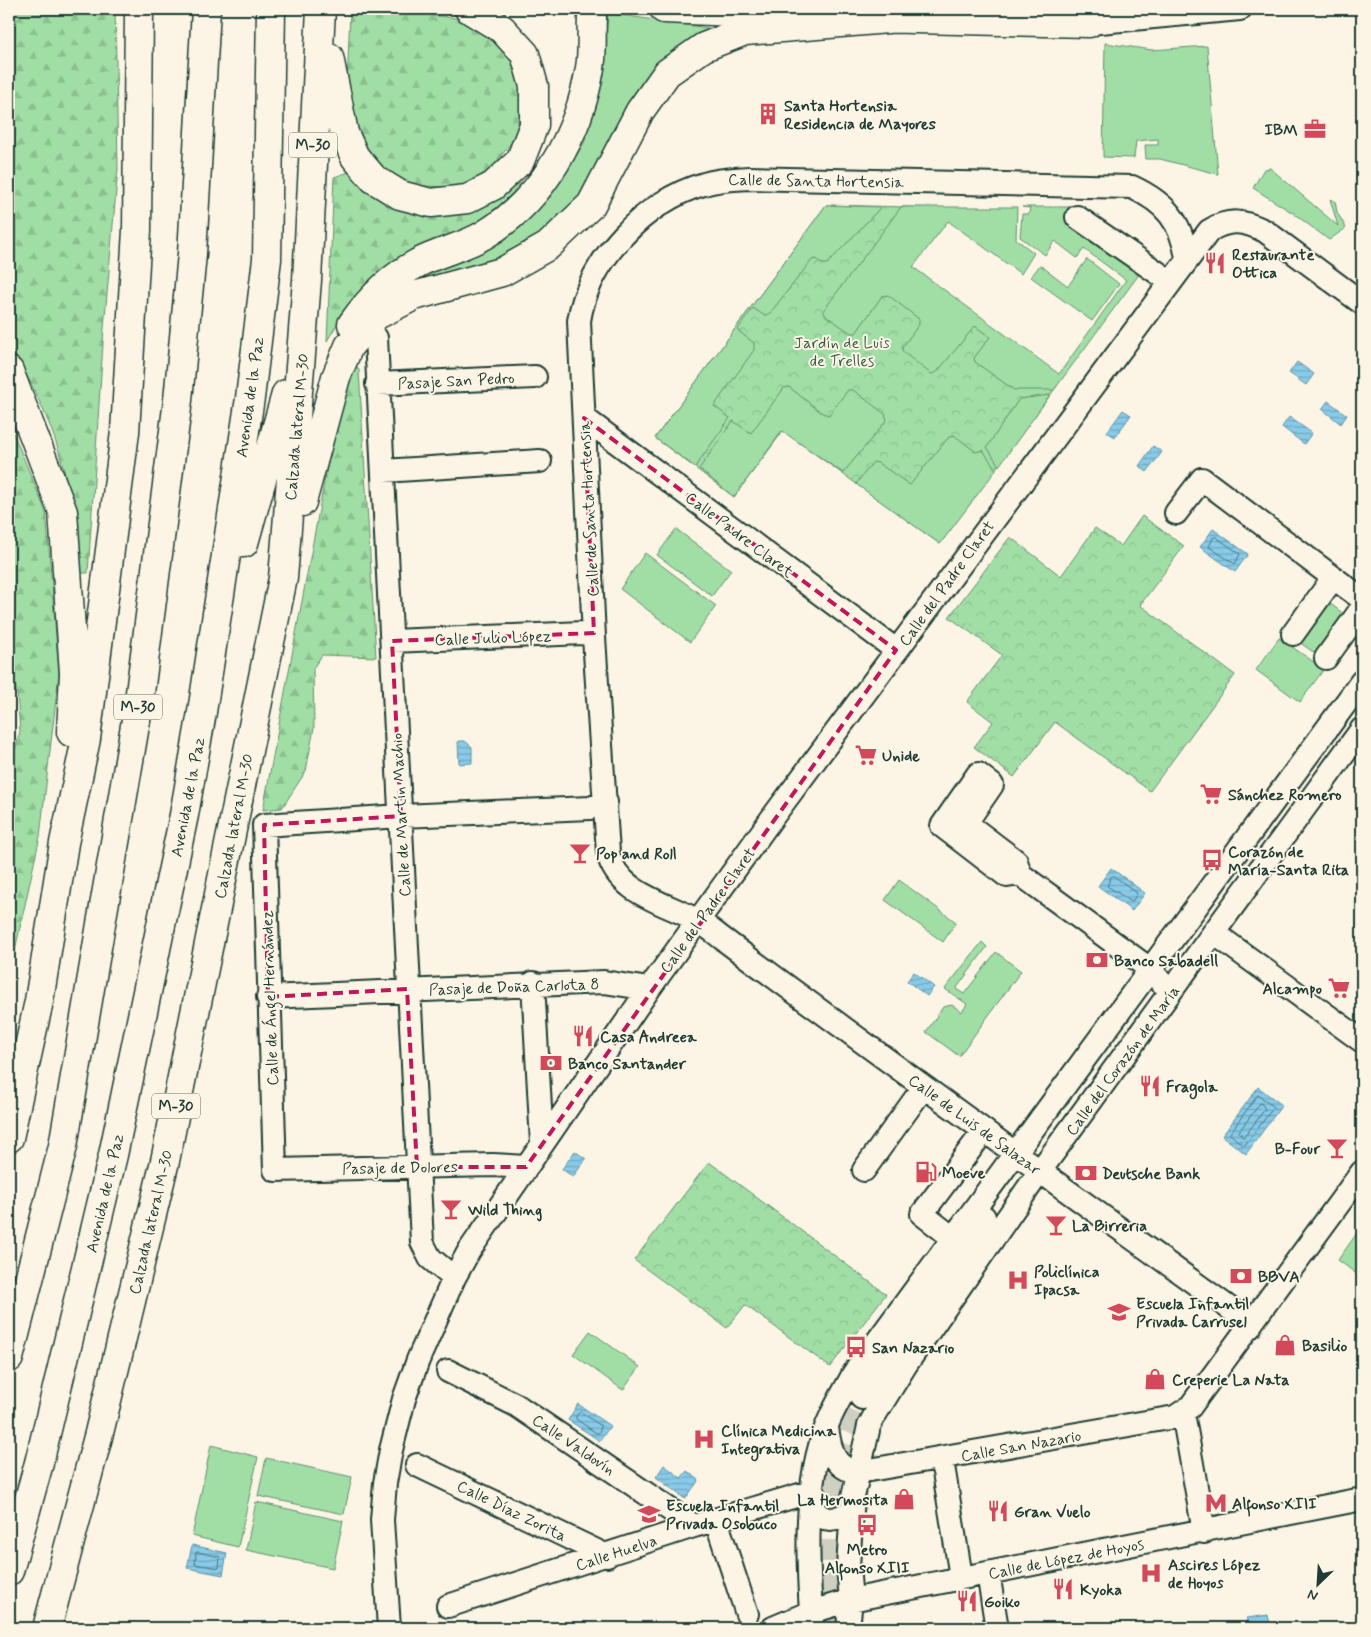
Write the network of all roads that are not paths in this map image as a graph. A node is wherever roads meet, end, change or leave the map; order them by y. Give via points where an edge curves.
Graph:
1 (198, 9) edge
2 (206, 9) edge
3 (271, 9) edge
4 (321, 9) edge
5 (469, 9) edge
6 (664, 9) edge
7 (1240, 9) edge
8 (138, 12) edge
9 (592, 18) dead end
10 (888, 19) junction
11 (1089, 23) joint
12 (204, 48) junction
13 (1076, 217) dead end
14 (1187, 258) junction
15 (307, 280) junction
16 (1171, 282) junction
17 (1362, 303) edge
18 (376, 338) dead end
19 (9, 371) edge
20 (535, 377) dead end
21 (378, 384) junction
22 (584, 418) junction
23 (540, 461) dead end
24 (383, 471) junction
25 (303, 498) junction
26 (1176, 513) dead end
27 (283, 578) junction
28 (1333, 578) junction
29 (1362, 599) edge
30 (1362, 608) edge
31 (1293, 634) dead end
32 (594, 637) junction
33 (392, 641) junction
34 (896, 650) junction
35 (1326, 658) dead end
36 (1362, 681) edge
37 (1362, 709) edge
38 (202, 712) junction
39 (1332, 722) junction
40 (1362, 729) edge
41 (606, 802) junction
42 (401, 816) junction
43 (1255, 830) junction
44 (64, 843) junction
45 (1020, 874) junction
46 (699, 921) junction
47 (1214, 933) junction
48 (1151, 970) junction
49 (533, 983) junction
50 (408, 989) junction
51 (650, 990) junction
52 (268, 997) junction
53 (1362, 1041) edge
54 (1125, 1056) junction
55 (922, 1088) junction
56 (984, 1131) junction
57 (9, 1138) edge
58 (542, 1144) junction
59 (1016, 1154) junction
60 (417, 1167) junction
61 (526, 1167) junction
62 (275, 1170) joint
63 (864, 1170) dead end
64 (1040, 1171) junction
65 (1362, 1172) edge
66 (976, 1232) junction
67 (953, 1238) junction
68 (454, 1278) junction
69 (1250, 1327) junction
70 (9, 1358) edge
71 (448, 1372) dead end
72 (862, 1398) tunnel mouth
73 (1183, 1413) junction
74 (827, 1426) junction
75 (940, 1459) junction
76 (417, 1465) dead end
77 (858, 1472) junction
78 (812, 1498) junction
79 (1362, 1499) edge
80 (852, 1509) junction
81 (716, 1520) junction
82 (694, 1526) junction
83 (1204, 1532) junction
84 (607, 1556) junction
85 (9, 1571) edge
86 (988, 1573) junction
87 (961, 1577) junction
88 (851, 1600) junction
89 (448, 1606) dead end
90 (747, 1614) dead end
91 (812, 1620) edge
92 (47, 1628) edge
93 (388, 1628) edge
94 (773, 1628) edge
95 (848, 1628) edge
96 (997, 1628) edge

1 - 12 highway
2 - 12 highway, M-30
3 - 38 highway, Avenida de la Paz / M-30 via 267,259 250,398
4 - 5 highway via 344,133 355,157 374,179 400,195 431,203 467,199 493,186 520,161 534,125 534,86 525,54 502,29
4 - 15 highway, Calzada lateral M-30 / M-30
6 - 10 highway
7 - 11 street
8 - 44 highway, M-30 via 137,230 125,432 86,739
9 - 25 highway via 590,67 576,126 537,192 511,217 483,235 416,264 370,298 335,347 310,439
10 - 11 highway
10 - 25 highway via 745,32 704,47 667,73 640,111 591,205 548,246 502,272 414,296 374,316 349,346 336,377
12 - 70 highway, M-30 via 192,254 178,400 138,708 63,1146
13 - 16 street
14 - 16 street, Calle del Padre Claret
14 - 17 street via 1209,231 1222,223 1243,222 1265,231
14 - 22 street, Calle de Santa Hortensia via 1185,244 1164,206 1132,188 750,178 702,184 652,209 606,257 587,292 579,321
15 - 27 highway, Calzada lateral M-30 / M-30
15 - 38 highway via 284,405 252,511
16 - 34 street, Calle del Padre Claret
18 - 21 street, Calle de Martín Machio
19 - 44 highway via 63,512 74,673
20 - 21 street, Pasaje San Pedro
21 - 24 street, Calle de Martín Machio
22 - 32 street, Calle de Santa Hortensia
22 - 34 street, Calle Padre Claret
23 - 24 street
24 - 33 street, Calle de Martín Machio
25 - 27 highway
26 - 28 street via 1202,479
27 - 92 highway, Calzada lateral M-30 / M-30 via 165,1161 99,1433
28 - 29 street
28 - 31 street
30 - 35 street
32 - 33 street, Calle Julio López via 584,633
32 - 41 street, Calle de Santa Hortensia
33 - 42 street, Calle de Martín Machio
34 - 46 street, Calle del Padre Claret
36 - 39 street, Calle del Corazón de María
37 - 39 street via 1346,713
38 - 85 highway, Avenida de la Paz / M-30 via 184,815 113,1155 39,1462
39 - 43 street, Calle del Corazón de María
40 - 47 street, Calle del Corazón de María
41 - 42 street via 590,808
41 - 46 street, Calle de Santa Hortensia via 608,853 618,875 641,893
42 - 50 street, Calle de Martín Machio
42 - 52 street, Calle de Ángel Hernández via 264,825
43 - 47 street via 1250,854 1215,909
43 - 48 street, Calle del Corazón de María
44 - 57 highway, M-30 via 39,1001
45 - 45 street, Calle del Corazón de María via 1016,861 966,823 992,785 978,774 942,826 1007,876
45 - 48 street, Calle del Corazón de María
46 - 51 street, Calle del Padre Claret
46 - 55 street, Calle de Luis de Salazar
47 - 53 street
47 - 54 street, Calle del Corazón de María
48 - 54 street via 1161,983 1161,990
48 - 59 street, Calle del Corazón de María
49 - 50 street, Pasaje de Doña Carlota 8
49 - 51 street, Pasaje de Doña Carlota 8 via 604,982
49 - 58 street
50 - 52 street, Pasaje de Doña Carlota 8
50 - 60 street, Calle de Martín Machio
51 - 58 street, Calle del Padre Claret
52 - 62 street, Calle de Ángel Hernández
54 - 64 street, Calle del Corazón de María
55 - 56 street, Calle de Luis de Salazar
55 - 63 street
56 - 59 street, Calle de Luis de Salazar
56 - 67 street via 922,1214
58 - 61 street, Calle del Padre Claret
59 - 64 street, Calle de Luis de Salazar
59 - 66 street, Calle del Corazón de María
59 - 67 street, Calle del Corazón de María
60 - 61 street, Pasaje de Dolores
60 - 62 street, Pasaje de Dolores
60 - 68 street, Calle de Martín Machio via 424,1250
61 - 68 street, Calle del Padre Claret
64 - 66 street, Calle del Corazón de María
64 - 69 street, Calle de Luis de Salazar via 1224,1304
64 - 77 street, Calle del Corazón de María via 876,1413 869,1426
65 - 69 street
66 - 72 street, Calle del Corazón de María via 897,1342
67 - 74 street, Calle del Corazón de María via 858,1367
68 - 93 street, Calle del Padre Claret via 418,1360 391,1450 382,1520
69 - 73 street
71 - 82 street, Calle Valdovín via 516,1405
73 - 75 street, Calle San Nazario via 1141,1424
73 - 83 street
74 - 77 street via 835,1459 847,1470
74 - 78 street, Calle del Corazón de María via 818,1454
75 - 77 street, Calle San Nazario
75 - 87 street
76 - 84 street, Calle Díaz Zorita
77 - 80 street, Calle del Corazón de María
78 - 80 street via 816,1514 827,1520 840,1518
78 - 81 street, Calle Huelva
78 - 91 street, Calle del Corazón de María
79 - 83 street, Calle de López de Hoyos
80 - 88 street, Calle del Corazón de María via 848,1566
81 - 82 street, Calle Huelva
81 - 90 street
82 - 84 street, Calle Huelva
83 - 86 street, Calle de López de Hoyos
84 - 89 street, Calle Huelva
86 - 87 street, Calle de López de Hoyos
86 - 96 street
87 - 88 street, Calle de López de Hoyos
88 - 91 street, Calle de López de Hoyos
88 - 95 street, Calle del Corazón de María
91 - 94 street, Calle de López de Hoyos

